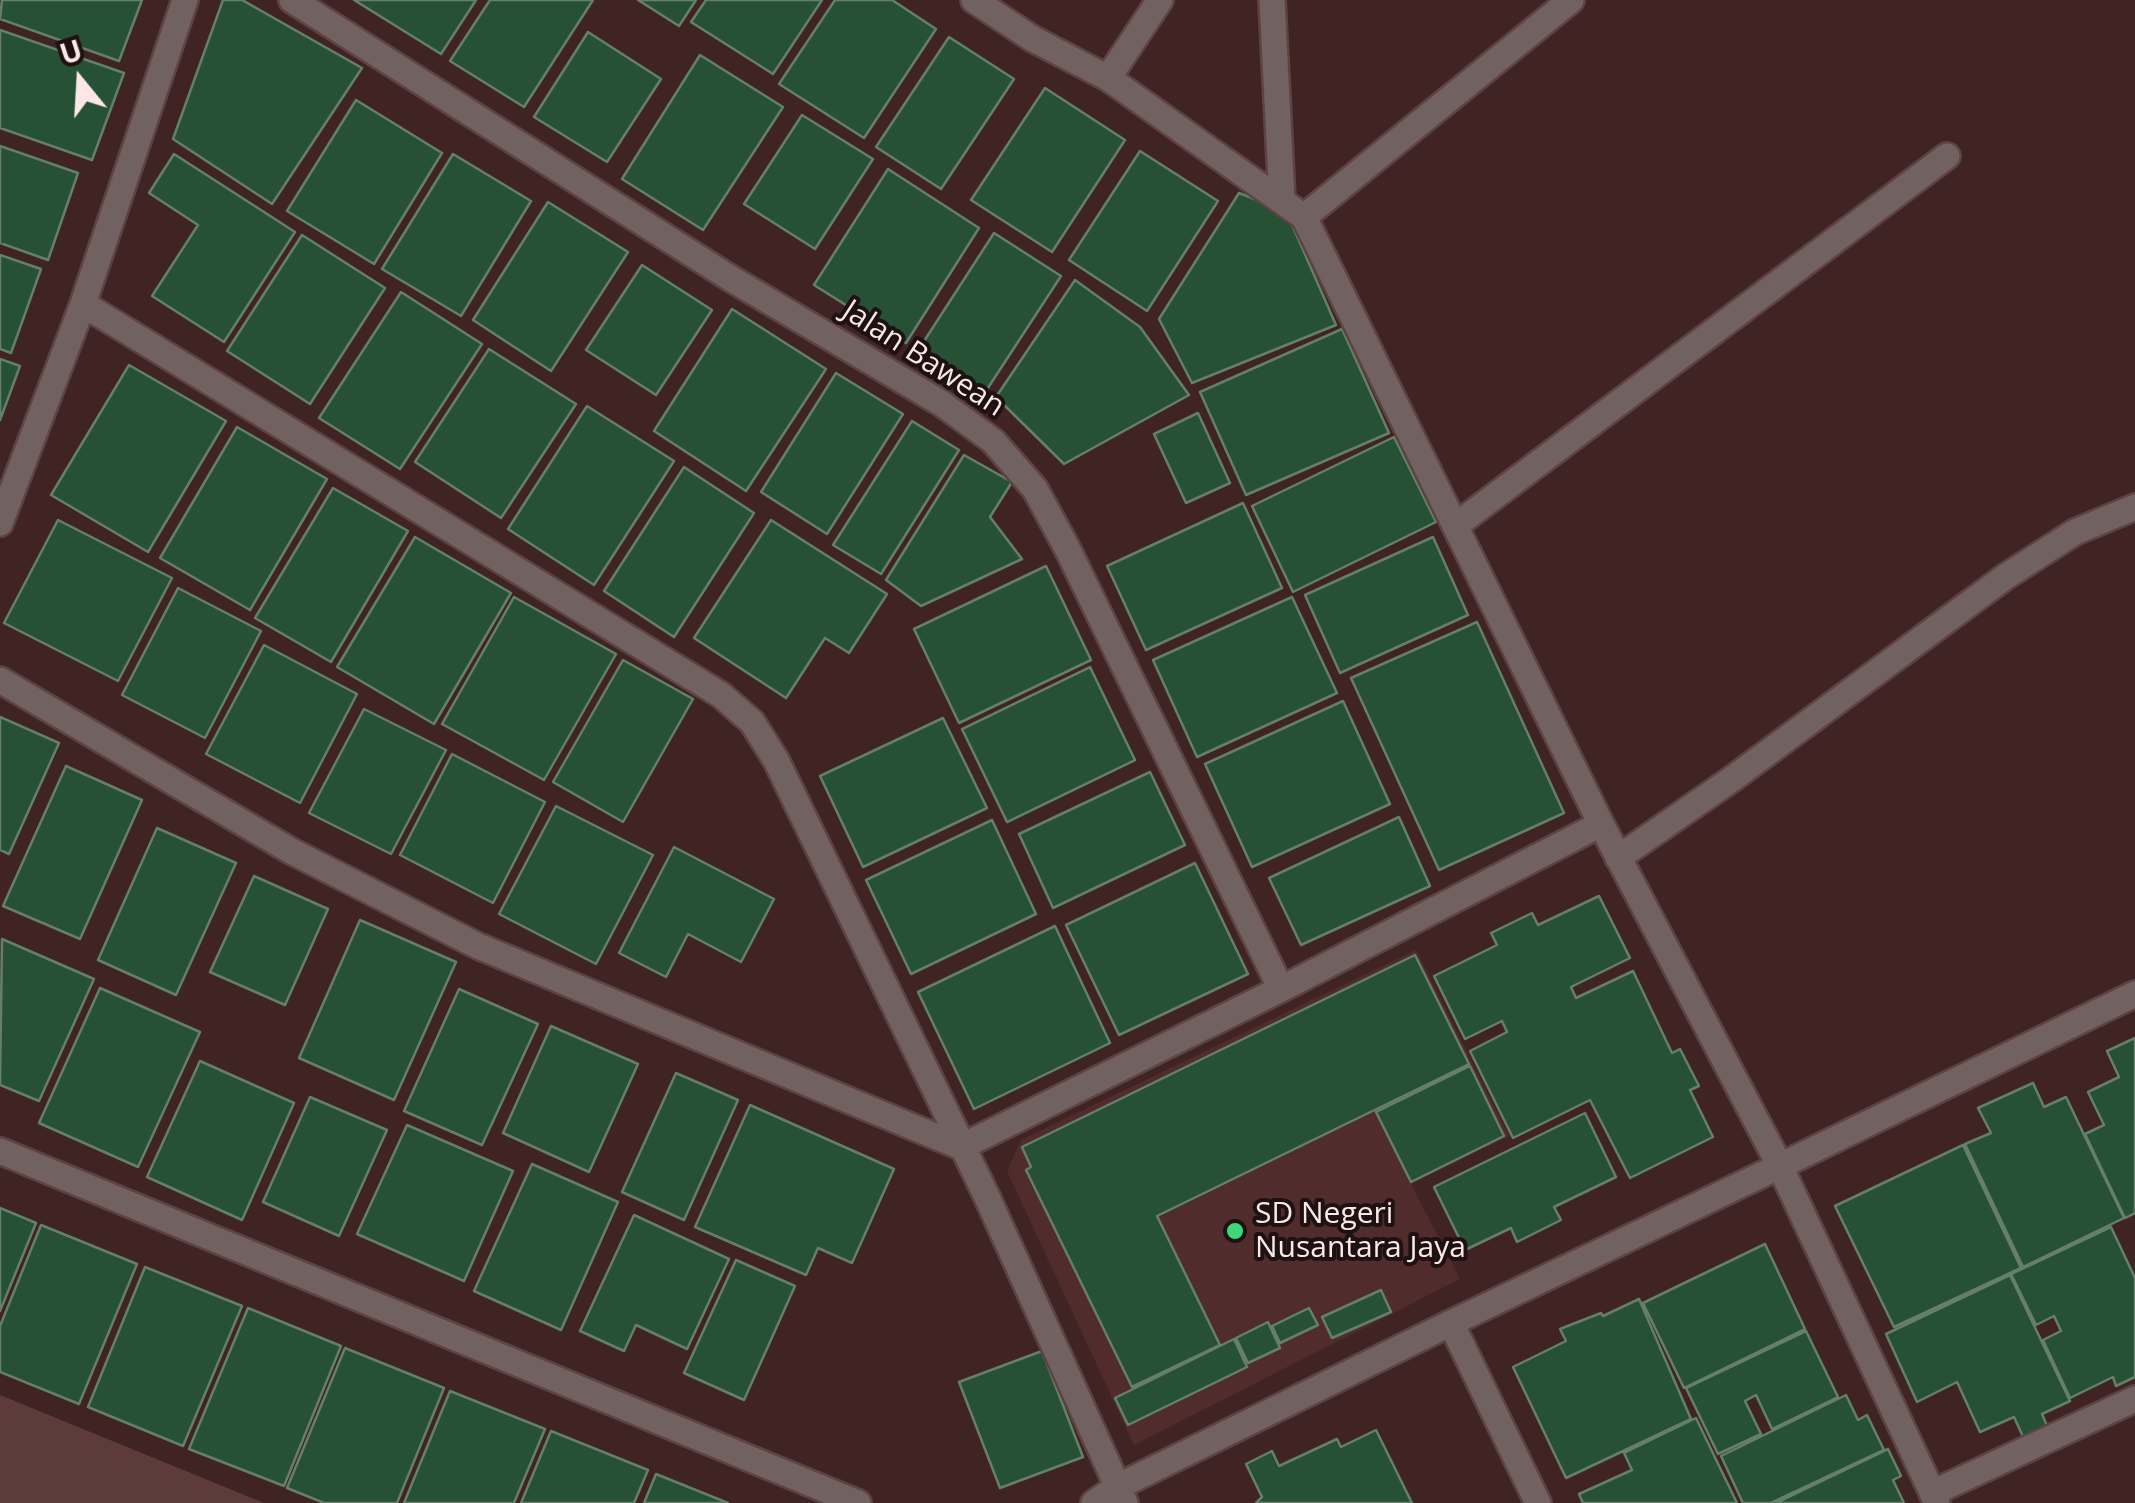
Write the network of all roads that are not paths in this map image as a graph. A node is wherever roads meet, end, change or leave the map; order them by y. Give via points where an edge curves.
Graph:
1 (185, 0) edge
2 (292, 0) edge
3 (974, 0) edge
4 (1160, 0) edge
5 (1272, 0) edge
6 (1572, 0) edge
7 (1108, 78) junction
8 (1947, 156) dead end
9 (1282, 200) junction
10 (1304, 217) junction
11 (83, 304) junction
12 (2135, 506) edge
13 (0, 523) edge
14 (1455, 526) junction
15 (0, 680) edge
16 (1601, 824) junction
17 (1618, 858) junction
18 (1281, 989) junction
19 (2135, 994) edge
20 (961, 1147) junction
21 (0, 1151) edge
22 (1780, 1166) junction
23 (1451, 1323) junction
24 (2135, 1399) edge
25 (1121, 1495) edge
26 (1934, 1498) edge
27 (858, 1503) edge
28 (1094, 1503) edge
29 (1538, 1503) edge

1 - 11 street
2 - 18 street, Jalan Bawean via 942,403 993,441 1036,489
3 - 7 street
4 - 7 street
5 - 9 street
6 - 10 street
7 - 9 street
8 - 14 street
9 - 10 street
10 - 14 street
11 - 13 street
11 - 20 street via 721,695 752,722
12 - 17 street via 2075,532 2005,577
14 - 16 street
15 - 20 street via 291,852 478,946
16 - 17 street
16 - 18 street
17 - 22 street
18 - 20 street
19 - 22 street
20 - 25 street
21 - 27 street
22 - 23 street
22 - 26 street
23 - 25 street
23 - 29 street
24 - 26 street
25 - 28 street

